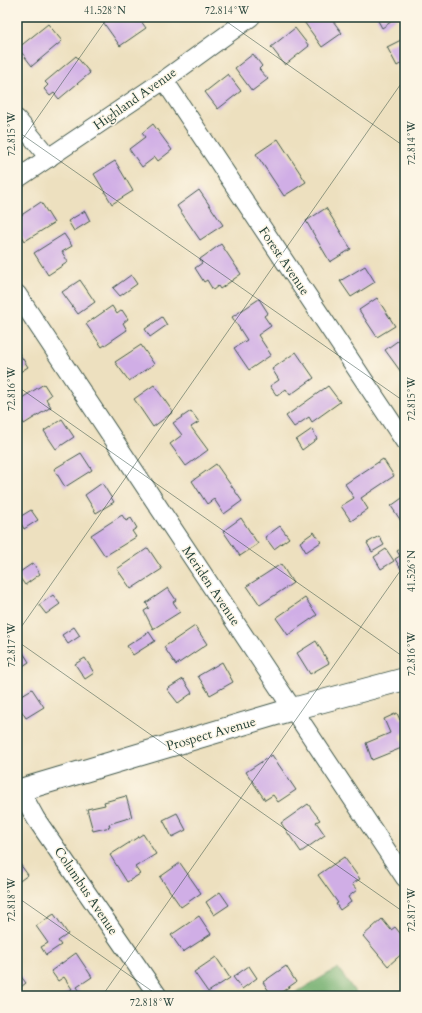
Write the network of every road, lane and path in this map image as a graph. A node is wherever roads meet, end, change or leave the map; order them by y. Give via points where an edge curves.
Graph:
1 (251, 17) edge
2 (164, 80) junction
3 (17, 119) edge
4 (49, 158) junction
5 (17, 179) edge
6 (17, 294) edge
7 (405, 442) edge
8 (405, 679) edge
9 (293, 709) junction
10 (18, 788) edge
11 (405, 878) edge
12 (158, 996) edge

1 - 2 street, Highland Avenue
2 - 4 street, Highland Avenue
2 - 7 street, Forest Avenue
3 - 4 street
4 - 5 street, Highland Avenue
6 - 9 street, Meriden Avenue
8 - 9 street, Prospect Avenue
9 - 10 street, Prospect Avenue
9 - 11 street, Meriden Avenue
10 - 12 street, Columbus Avenue via 36,819

